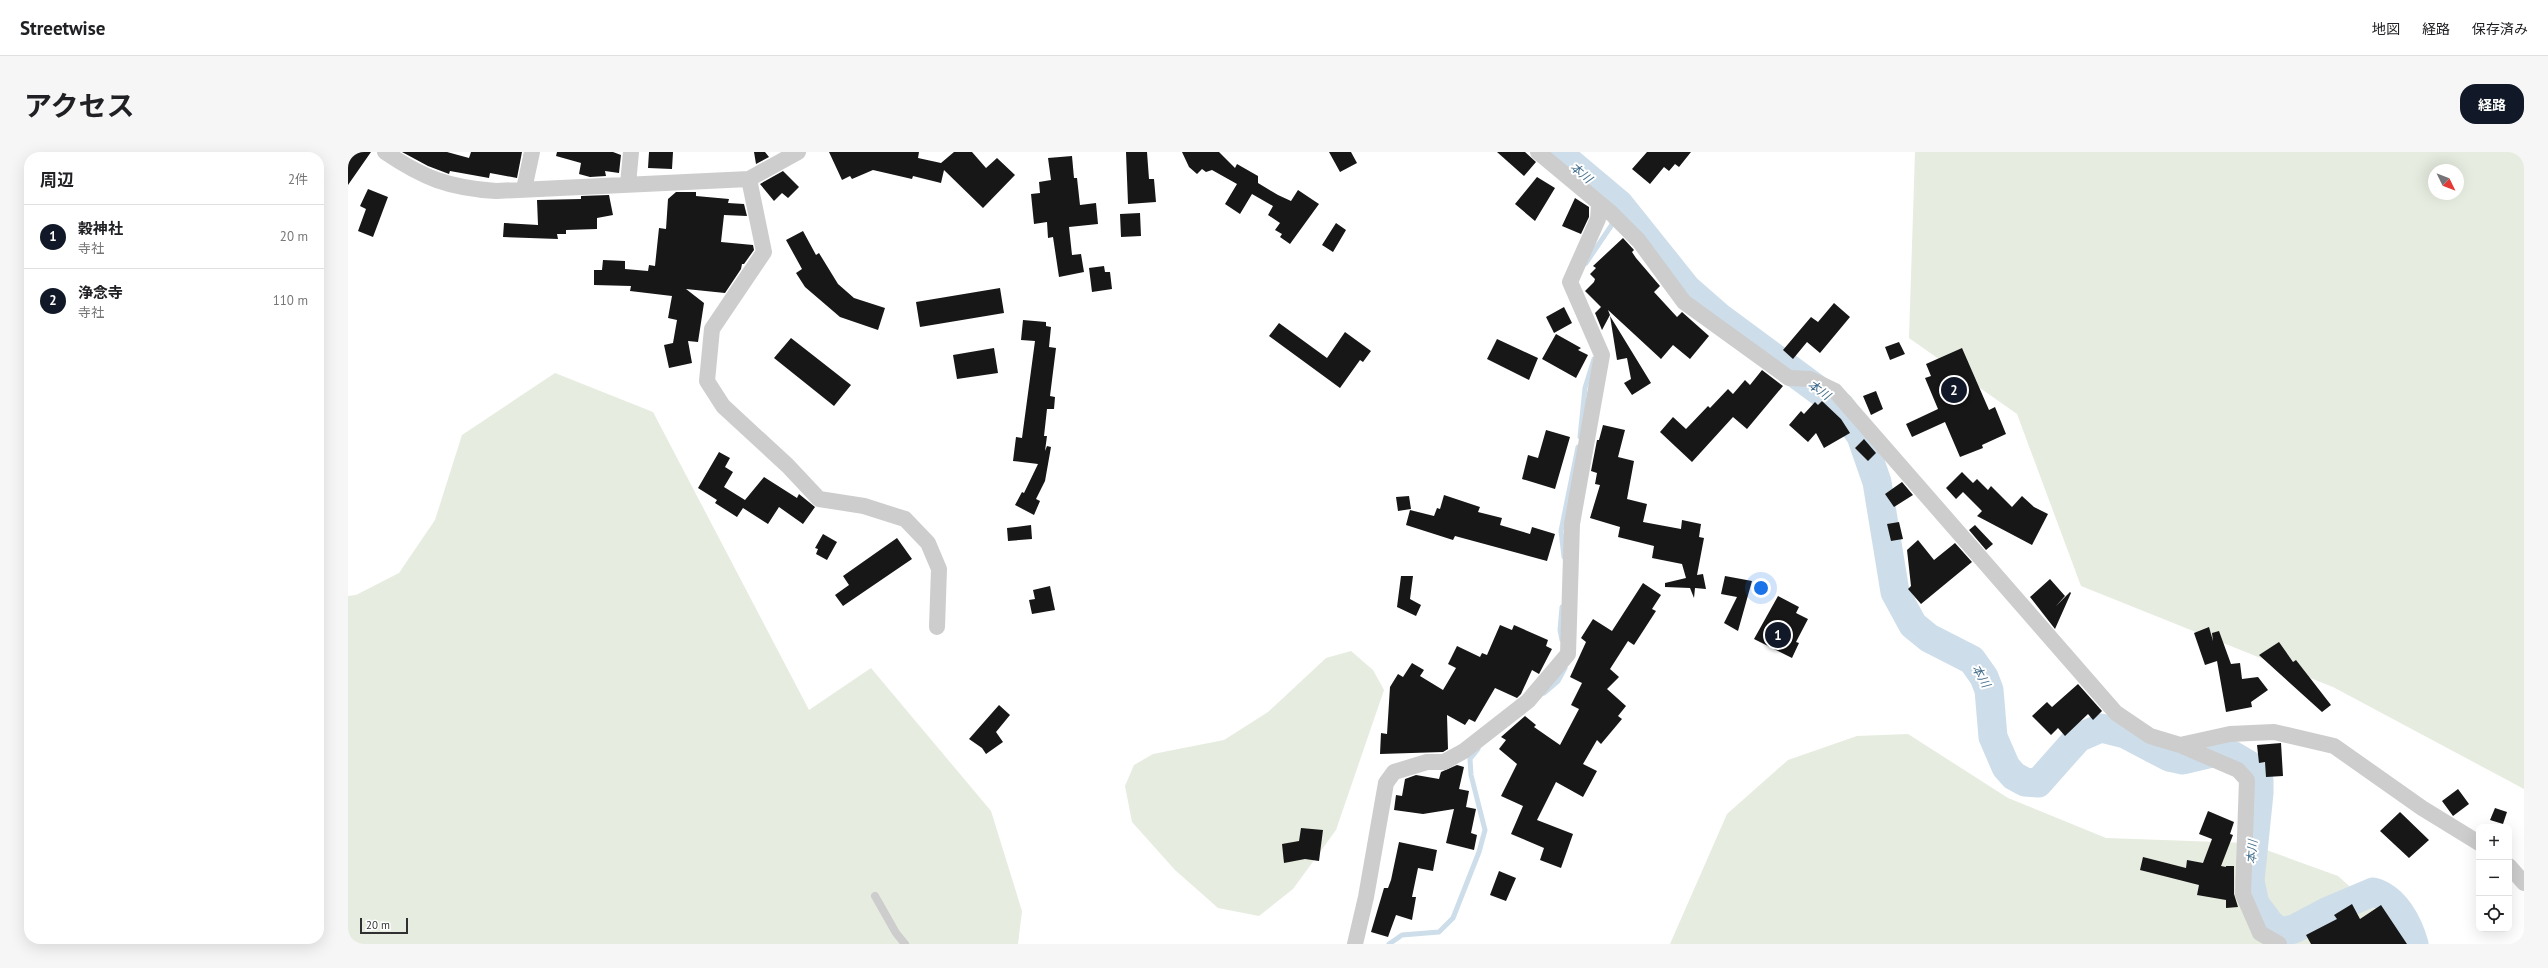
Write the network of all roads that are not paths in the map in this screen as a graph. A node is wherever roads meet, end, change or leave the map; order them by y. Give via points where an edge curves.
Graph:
1 (385, 152) edge
2 (532, 152) edge
3 (631, 152) edge
4 (798, 152) edge
5 (1538, 152) edge
6 (750, 179) junction
7 (628, 184) junction
8 (524, 189) junction
9 (1609, 212) junction
10 (936, 626) dead end
11 (2186, 748) junction
12 (2476, 841) edge
13 (2512, 869) edge
14 (2524, 883) edge
15 (875, 896) dead end
16 (905, 944) edge
17 (1355, 944) edge
18 (2279, 944) edge

1 - 8 street via 429,178 463,189
2 - 8 street
3 - 7 street
4 - 6 street
5 - 9 street
6 - 7 street
6 - 10 street via 764,252 712,329 707,381 722,406 788,466 819,499 864,506 905,519 928,543 939,569
7 - 8 street
9 - 11 street via 1639,241 1684,302 1789,378 1810,379 1835,391 2116,713 2150,736
9 - 17 street via 1598,219 1570,282 1602,355 1572,524 1568,654 1528,700 1464,751 1444,762 1427,762 1394,772 1386,783
11 - 12 street via 2230,734 2274,732 2334,746 2422,808
11 - 18 street via 2238,770 2247,780 2243,894 2260,933
13 - 14 street
15 - 16 lane

